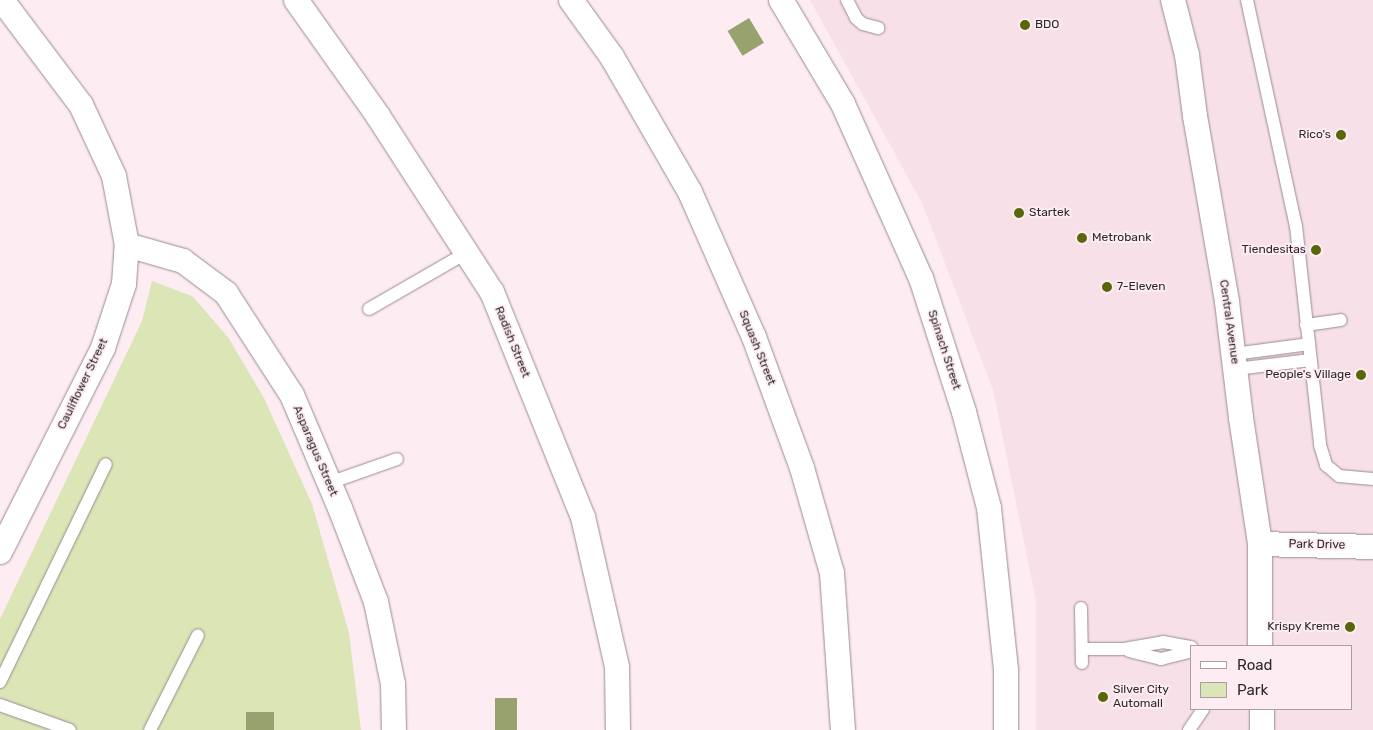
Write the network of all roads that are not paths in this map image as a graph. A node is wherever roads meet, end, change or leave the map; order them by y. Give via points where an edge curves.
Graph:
1 (2, 0) edge
2 (296, 0) edge
3 (571, 0) edge
4 (781, 0) edge
5 (847, 0) edge
6 (1173, 0) edge
7 (1246, 0) edge
8 (878, 28) dead end
9 (127, 245) junction
10 (466, 253) junction
11 (369, 309) dead end
12 (1341, 320) dead end
13 (1306, 324) junction
14 (1309, 344) junction
15 (1310, 360) junction
16 (1235, 361) junction
17 (397, 459) dead end
18 (106, 464) dead end
19 (1373, 479) edge
20 (329, 483) junction
21 (1260, 544) junction
22 (1373, 547) edge
23 (0, 552) edge
24 (1081, 608) dead end
25 (198, 635) dead end
26 (1260, 645) edge
27 (1190, 647) edge
28 (1082, 649) junction
29 (1124, 649) junction
30 (1190, 652) edge
31 (1082, 663) dead end
32 (0, 682) edge
33 (0, 705) edge
34 (1202, 710) edge
35 (1262, 710) edge
36 (70, 730) edge
37 (150, 730) edge
38 (394, 730) edge
39 (618, 730) edge
40 (843, 730) edge
41 (1006, 730) edge
42 (1189, 730) edge
43 (1262, 730) edge

1 - 9 street, Cauliflower Street via 80,105 114,176
2 - 10 street, Radish Street via 378,116
3 - 40 street, Squash Street via 612,57 690,192 754,337 802,468 832,573
4 - 41 street, Spinach Street via 843,104 917,269 961,403 989,508 1006,669
5 - 8 lane via 856,18
6 - 16 street, Central Avenue via 1187,55 1194,116
7 - 13 lane via 1296,226
9 - 20 street, Asparagus Street via 182,261 226,293 292,395
9 - 23 street, Cauliflower Street via 124,284 103,348
10 - 11 lane
10 - 39 street, Radish Street via 492,292 583,518 617,667
12 - 13 lane
13 - 14 lane
14 - 15 lane
14 - 16 lane
15 - 16 lane
15 - 19 lane via 1320,445 1326,465 1339,476
16 - 21 street, Central Avenue
17 - 20 lane
18 - 32 lane
20 - 38 street, Asparagus Street via 376,602 393,684
21 - 22 street, Park Drive
21 - 26 street, Central Avenue
24 - 28 lane
25 - 37 lane
27 - 29 lane via 1163,642
28 - 29 lane
28 - 31 lane
29 - 30 lane via 1161,659
33 - 36 lane
34 - 42 lane
35 - 43 street

